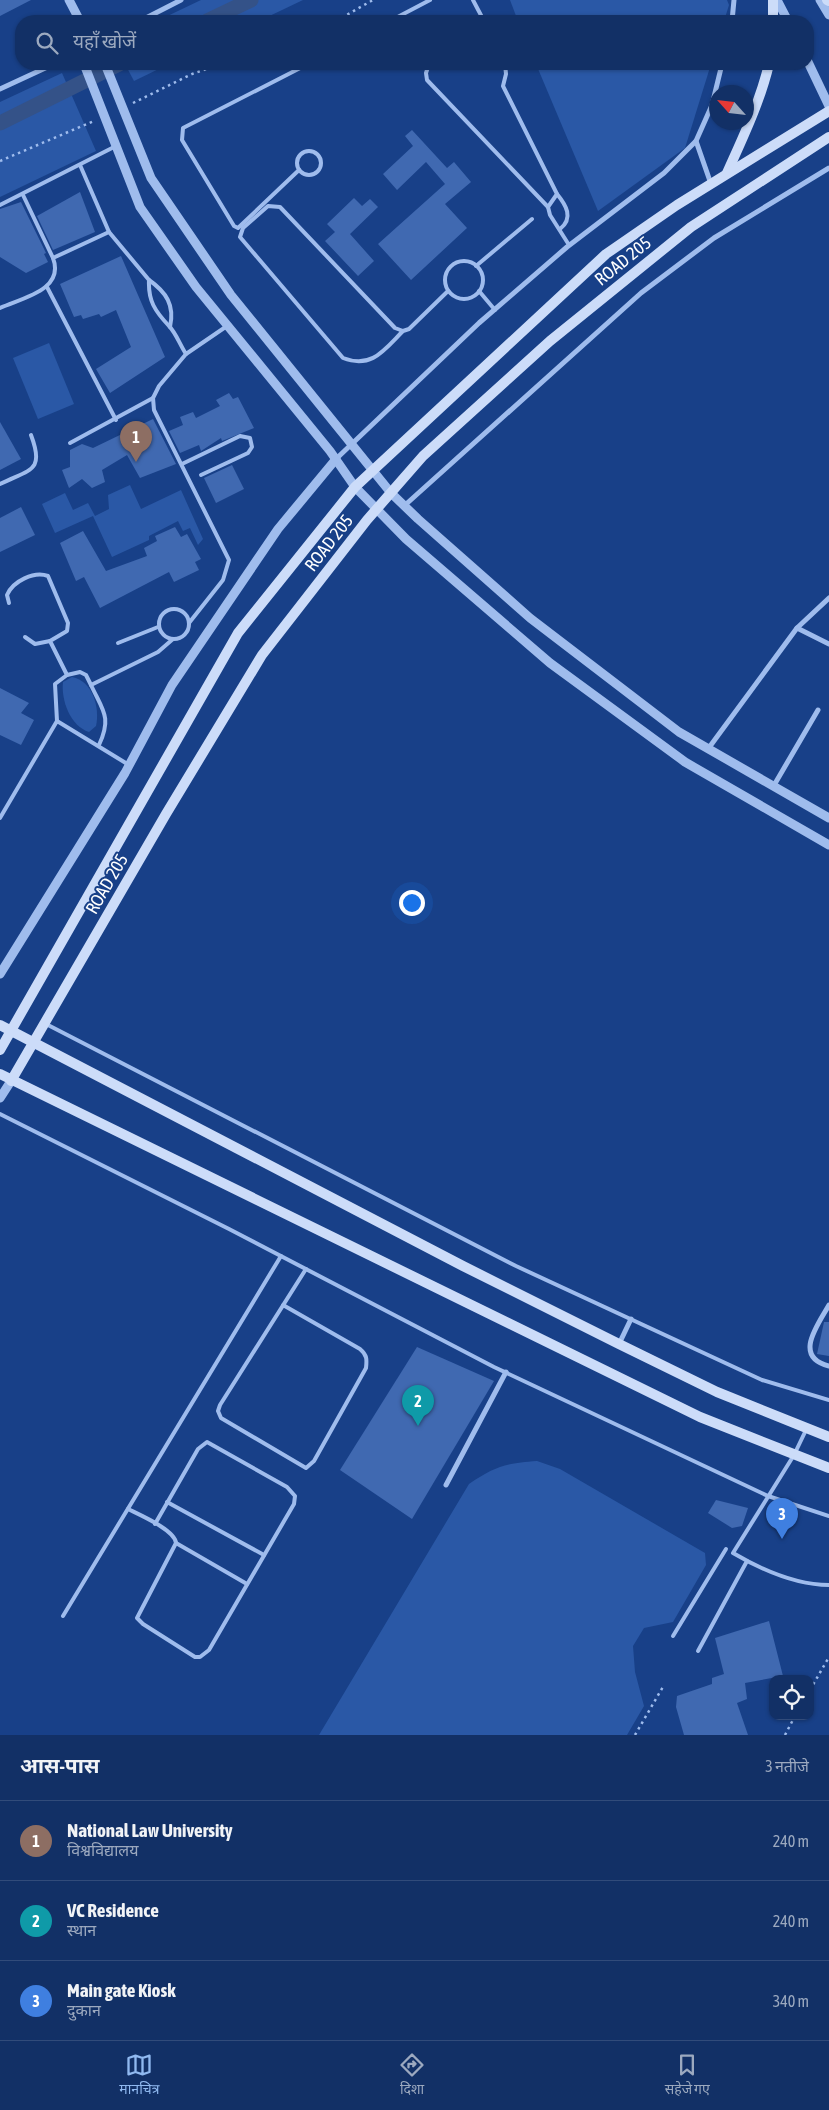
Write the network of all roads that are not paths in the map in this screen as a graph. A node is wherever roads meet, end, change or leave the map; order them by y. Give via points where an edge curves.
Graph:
1 (69, 0) edge
2 (181, 0) edge
3 (430, 0) edge
4 (473, 0) edge
5 (734, 0) edge
6 (773, 0) edge
7 (778, 0) edge
8 (820, 0) edge
9 (77, 15) edge
10 (152, 15) edge
11 (402, 15) edge
12 (481, 15) edge
13 (733, 15) edge
14 (773, 15) edge
15 (785, 15) edge
16 (829, 15) edge
17 (41, 70) edge
18 (85, 70) edge
19 (107, 70) edge
20 (296, 70) edge
21 (427, 70) edge
22 (506, 70) edge
23 (721, 70) edge
24 (768, 70) edge
25 (812, 70) edge
26 (0, 89) edge
27 (829, 106) edge
28 (829, 111) edge
29 (829, 137) edge
30 (696, 141) junction
31 (116, 146) junction
32 (80, 165) junction
33 (829, 168) edge
34 (299, 170) junction
35 (727, 174) junction
36 (711, 184) junction
37 (22, 194) junction
38 (557, 194) junction
39 (0, 205) edge
40 (548, 207) junction
41 (532, 219) dead end
42 (560, 229) junction
43 (109, 232) junction
44 (570, 246) junction
45 (53, 258) junction
46 (476, 266) junction
47 (149, 280) junction
48 (47, 287) junction
49 (448, 291) junction
50 (478, 292) junction
51 (0, 308) edge
52 (495, 310) junction
53 (170, 326) junction
54 (228, 326) junction
55 (403, 331) junction
56 (186, 354) junction
57 (153, 398) junction
58 (116, 420) junction
59 (31, 436) dead end
60 (70, 443) dead end
61 (352, 443) junction
62 (336, 459) junction
63 (182, 464) junction
64 (372, 469) junction
65 (201, 475) dead end
66 (0, 484) edge
67 (355, 487) junction
68 (391, 493) junction
69 (404, 506) junction
70 (377, 509) junction
71 (829, 598) edge
72 (9, 602) dead end
73 (189, 622) junction
74 (158, 627) junction
75 (796, 628) junction
76 (25, 637) dead end
77 (173, 639) junction
78 (50, 641) junction
79 (118, 643) dead end
80 (829, 644) edge
81 (67, 675) junction
82 (92, 685) junction
83 (818, 710) dead end
84 (57, 721) junction
85 (99, 745) junction
86 (708, 749) junction
87 (129, 765) junction
88 (773, 788) junction
89 (0, 818) edge
90 (829, 818) edge
91 (829, 845) edge
92 (0, 974) edge
93 (44, 1023) junction
94 (0, 1025) edge
95 (12, 1032) junction
96 (33, 1043) junction
97 (0, 1050) edge
98 (0, 1074) edge
99 (11, 1081) junction
100 (0, 1098) edge
101 (0, 1114) edge
102 (281, 1256) junction
103 (306, 1269) junction
104 (283, 1305) junction
105 (829, 1305) edge
106 (827, 1314) edge
107 (632, 1319) junction
108 (619, 1344) junction
109 (829, 1366) edge
110 (506, 1372) junction
111 (829, 1400) edge
112 (806, 1430) junction
113 (829, 1437) edge
114 (794, 1455) junction
115 (829, 1468) edge
116 (446, 1485) dead end
117 (768, 1496) junction
118 (167, 1502) junction
119 (128, 1508) junction
120 (829, 1516) edge
121 (155, 1524) junction
122 (176, 1543) junction
123 (726, 1549) dead end
124 (264, 1555) junction
125 (747, 1561) junction
126 (248, 1584) junction
127 (829, 1584) edge
128 (64, 1616) dead end
129 (673, 1636) dead end
130 (698, 1651) dead end

1 - 9 street
2 - 10 street
3 - 11 lane
4 - 12 lane
5 - 13 street
6 - 14 main road
7 - 15 street
8 - 16 street
17 - 26 street
18 - 31 street
19 - 61 street via 151,178 231,295
20 - 34 lane via 183,128 182,140 238,228
21 - 40 lane via 427,80
22 - 38 lane via 503,86
23 - 30 street via 712,105
24 - 35 main road via 750,122
25 - 27 street
28 - 35 main road, ROAD 205
29 - 68 main road, ROAD 205 via 691,227 572,323 423,456
30 - 36 street
30 - 44 street via 664,173
31 - 32 lane
31 - 54 street via 140,206 196,287
32 - 37 lane
32 - 43 lane
33 - 69 street via 714,238 641,293
34 - 34 lane via 297,161 301,154 308,151 318,156 320,168 315,174 307,175
35 - 36 main road, ROAD 205
36 - 64 main road, ROAD 205 via 606,254
37 - 39 lane
37 - 45 lane
38 - 40 lane
38 - 42 lane via 564,202 568,217
40 - 42 lane
41 - 46 lane
42 - 44 lane
43 - 45 lane
43 - 47 lane
44 - 52 street
45 - 48 lane via 56,274
46 - 49 lane via 465,261 453,264 444,279
46 - 50 lane via 483,277
47 - 53 lane via 148,294 153,309
47 - 53 lane via 161,288 168,299 172,309
48 - 51 lane
48 - 58 lane
49 - 50 lane via 452,296 464,299
49 - 55 lane via 410,329
50 - 52 lane
52 - 61 street
53 - 56 lane
54 - 56 lane
54 - 62 street
55 - 55 lane via 378,355 365,362 343,358 240,237 243,228 268,206 280,207 395,328
56 - 57 lane
57 - 58 lane
57 - 63 lane via 154,410
58 - 60 lane
59 - 66 lane via 38,456 36,463
61 - 62 street
61 - 64 street
62 - 67 street
62 - 87 street via 278,529 178,677
63 - 65 lane via 240,436 250,438 252,447 248,453
63 - 73 lane via 229,560 223,580
64 - 67 main road, ROAD 205
64 - 68 street
67 - 70 street
67 - 95 main road, ROAD 205 via 238,633
68 - 69 street
68 - 70 main road, ROAD 205
69 - 86 street via 530,618 679,732
70 - 91 street via 406,539 550,664 685,762
70 - 93 main road, ROAD 205 via 262,655
71 - 75 street
72 - 78 lane via 8,595 15,584 36,574 48,576 68,623 67,630
73 - 74 lane via 185,613 171,609 162,613
73 - 77 lane via 183,636
74 - 77 lane via 163,636
74 - 79 lane
75 - 80 street
75 - 86 street
76 - 78 lane via 35,644
77 - 82 lane via 158,652
78 - 81 lane
81 - 82 lane via 80,672
81 - 84 lane via 54,684
82 - 85 lane via 107,719 107,729
83 - 88 street
84 - 85 lane
84 - 89 lane
85 - 87 lane
86 - 88 street
87 - 92 street
88 - 90 street
93 - 96 main road, ROAD 205
93 - 107 lane via 516,1266
94 - 95 main road
95 - 96 main road
95 - 97 main road, ROAD 205
96 - 99 main road, ROAD 205
96 - 108 main road
98 - 99 main road
99 - 100 street, ROAD 205
99 - 114 main road via 700,1417
101 - 102 lane
102 - 103 lane
102 - 119 lane
103 - 104 lane
103 - 110 lane
104 - 104 lane via 220,1406 218,1415 306,1468 314,1461 366,1368 367,1360 360,1349
105 - 106 street
106 - 109 street via 809,1344 810,1354 817,1363
107 - 108 street
107 - 111 lane via 762,1380
108 - 112 main road via 717,1392
110 - 116 street
110 - 117 lane
112 - 113 main road
112 - 114 lane
114 - 115 main road
114 - 117 lane
117 - 120 lane
117 - 125 lane via 733,1553
118 - 121 lane
118 - 124 lane
118 - 124 lane via 198,1449 207,1442 212,1444 287,1487 295,1496 294,1504
119 - 121 lane
119 - 128 lane
121 - 122 lane via 171,1533
122 - 126 lane
122 - 126 lane via 137,1618 195,1656 200,1657 209,1650
123 - 129 lane
124 - 126 lane
125 - 127 lane via 795,1581
125 - 130 lane

